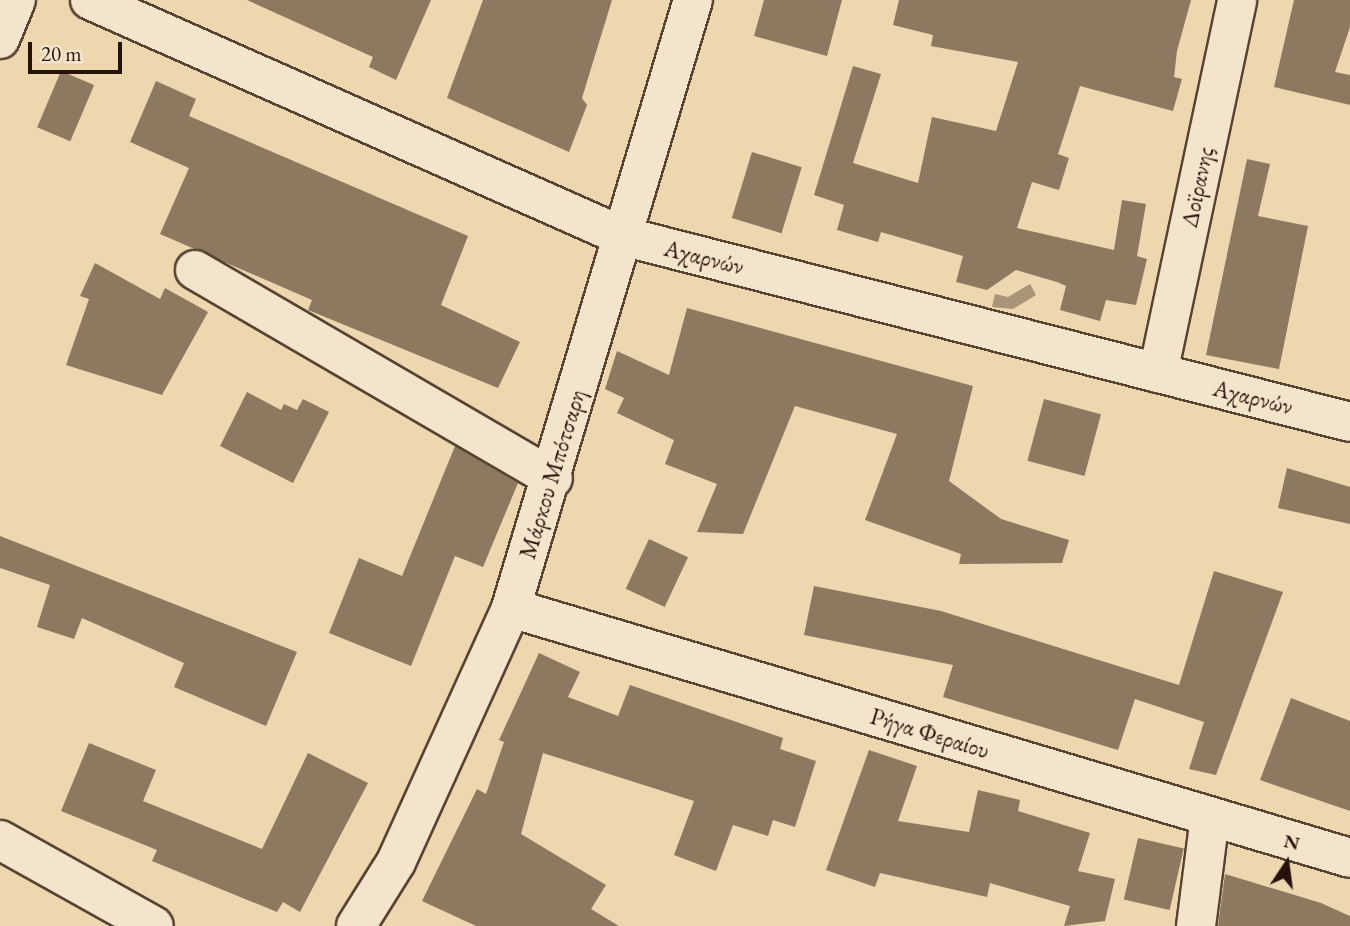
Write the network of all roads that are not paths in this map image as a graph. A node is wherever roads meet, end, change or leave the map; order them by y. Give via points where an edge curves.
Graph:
1 (16, 0) edge
2 (90, 0) edge
3 (693, 0) edge
4 (1237, 0) edge
5 (0, 39) edge
6 (622, 236) junction
7 (195, 270) dead end
8 (1158, 373) junction
9 (1350, 422) edge
10 (553, 478) junction
11 (511, 608) junction
12 (1210, 817) junction
13 (0, 840) edge
14 (1350, 858) edge
15 (154, 926) edge
16 (356, 926) edge
17 (1196, 926) edge

1 - 5 street
2 - 6 street, Αχαρνών
3 - 6 street, Μάρκου Μπότσαρη
4 - 8 street, Δοϊρανης
6 - 8 street, Αχαρνών
6 - 10 street, Μάρκου Μπότσαρη
7 - 10 street
8 - 9 street, Αχαρνών
10 - 11 street, Μάρκου Μπότσαρη
11 - 12 street, Ρήγα Φεραίου
11 - 16 street, Μάρκου Μπότσαρη via 396,862
12 - 14 street, Ρήγα Φεραίου
12 - 17 street
13 - 15 street

